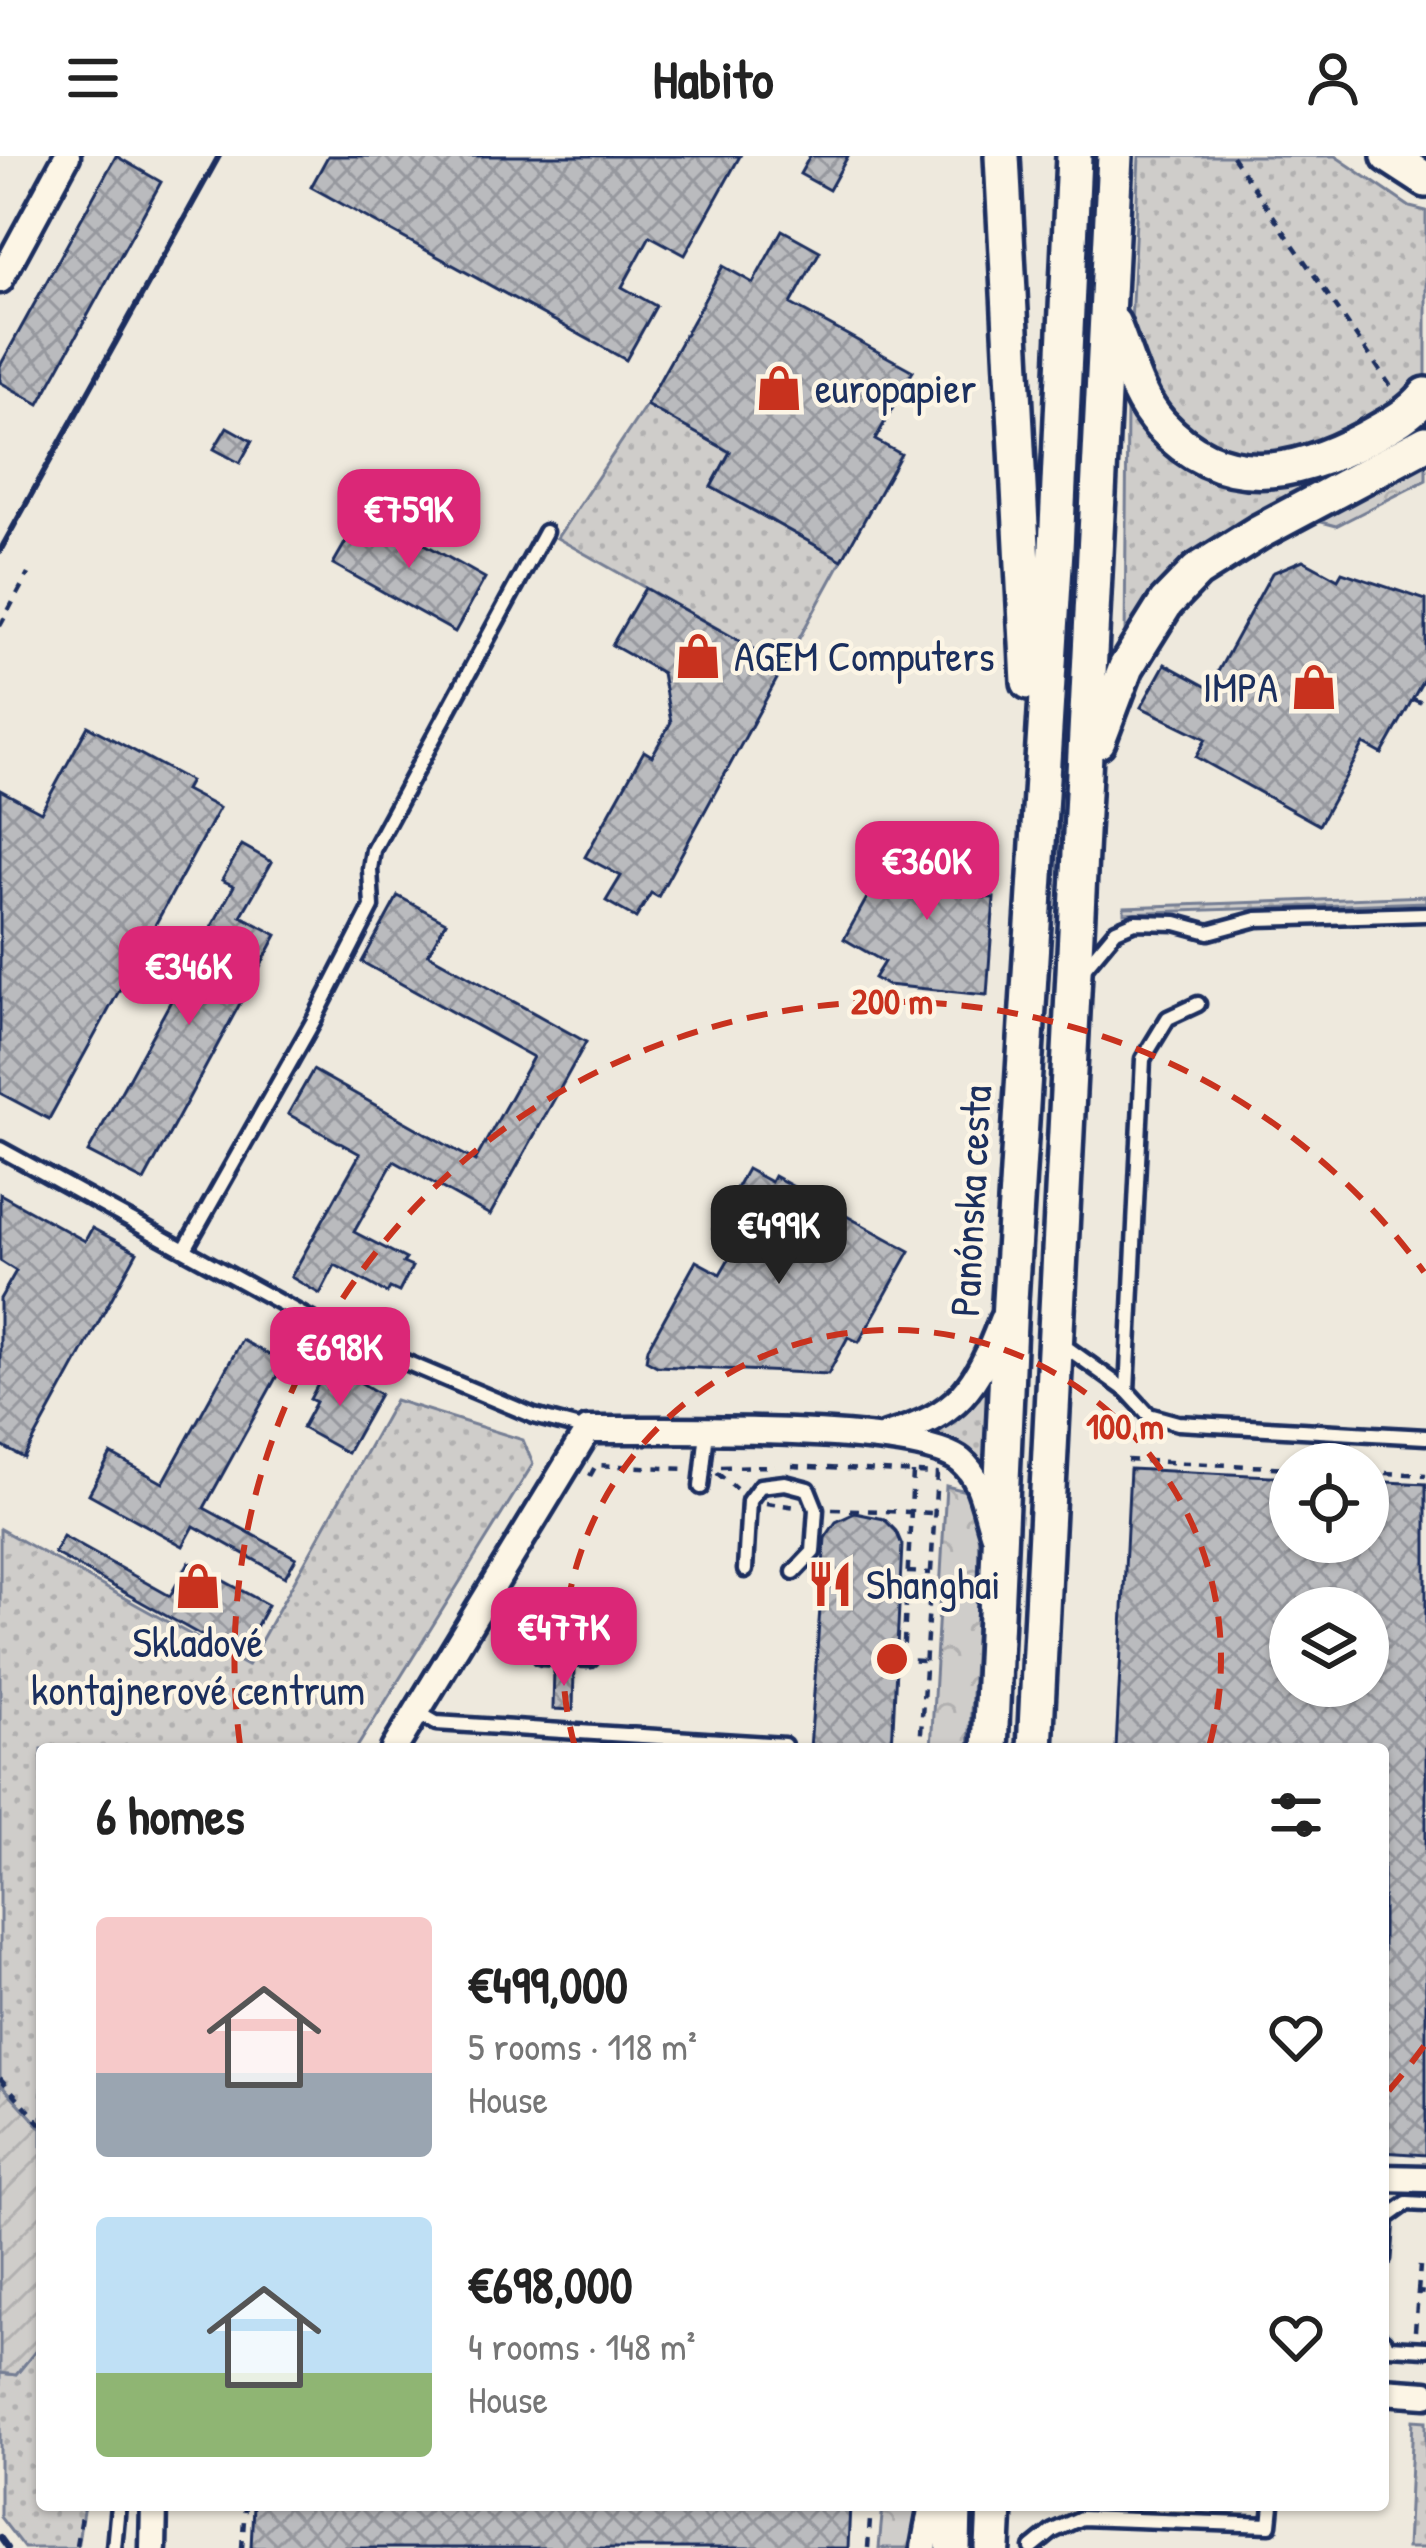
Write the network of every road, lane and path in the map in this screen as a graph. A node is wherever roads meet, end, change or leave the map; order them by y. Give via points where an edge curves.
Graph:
1 (68, 156) edge
2 (1002, 156) edge
3 (1074, 156) edge
4 (1115, 156) edge
5 (1232, 156) edge
6 (0, 280) edge
7 (1108, 310) junction
8 (1418, 404) edge
9 (1426, 443) edge
10 (545, 532) dead end
11 (28, 574) dead end
12 (0, 626) edge
13 (1413, 699) dead end
14 (1426, 705) edge
15 (1084, 783) junction
16 (1037, 818) junction
17 (1426, 914) edge
18 (1075, 979) junction
19 (1198, 1004) dead end
20 (0, 1149) edge
21 (185, 1249) junction
22 (1010, 1301) junction
23 (1056, 1340) junction
24 (1127, 1391) junction
25 (588, 1430) junction
26 (707, 1431) junction
27 (883, 1437) junction
28 (1426, 1437) edge
29 (1127, 1460) dead end
30 (1269, 1467) edge
31 (913, 1473) dead end
32 (1389, 1473) edge
33 (1426, 1475) edge
34 (700, 1487) dead end
35 (815, 1509) junction
36 (911, 1512) junction
37 (934, 1513) dead end
38 (999, 1549) junction
39 (746, 1570) dead end
40 (908, 1571) junction
41 (794, 1572) dead end
42 (931, 1573) dead end
43 (541, 1657) dead end
44 (591, 1659) dead end
45 (925, 1661) dead end
46 (416, 1711) junction
47 (397, 1743) edge
48 (752, 1743) edge
49 (990, 1743) edge
50 (1035, 1743) edge
51 (0, 2078) edge
52 (36, 2118) edge
53 (1389, 2178) edge
54 (1426, 2179) edge
55 (1426, 2204) edge
56 (1389, 2216) edge
57 (1420, 2266) dead end
58 (1422, 2292) edge
59 (1389, 2347) edge
60 (1420, 2349) edge
61 (1389, 2391) edge
62 (1426, 2394) edge
63 (81, 2511) edge
64 (117, 2511) edge
65 (154, 2511) edge
66 (244, 2511) edge
67 (871, 2511) edge
68 (931, 2511) edge
69 (954, 2511) edge
70 (995, 2511) edge
71 (1112, 2511) edge
72 (1271, 2511) edge
73 (76, 2545) edge
74 (113, 2548) edge
75 (153, 2548) edge
76 (242, 2548) edge
77 (868, 2548) edge
78 (924, 2548) edge
79 (953, 2548) edge
80 (993, 2548) edge
81 (1032, 2548) edge

1 - 6 street
2 - 16 main road
3 - 16 main road, Panónska cesta
4 - 7 main road
5 - 8 path
7 - 8 main road via 1150,412 1187,448 1217,463 1299,468
7 - 15 main road
9 - 15 main road via 1190,578 1120,676
10 - 21 lane via 373,850 372,908
11 - 12 path
13 - 14 path
15 - 18 main road
16 - 22 main road, Panónska cesta
17 - 18 lane via 1257,919 1209,932 1127,924
18 - 23 main road
19 - 24 lane via 1168,1018 1143,1059
20 - 21 lane
21 - 25 lane via 334,1332 534,1416
22 - 27 street via 964,1396 924,1424
22 - 38 main road, Panónska cesta
23 - 24 lane
23 - 50 main road
24 - 28 lane via 1149,1415 1178,1423
25 - 26 street
25 - 46 street
26 - 27 street
26 - 34 lane
27 - 38 street via 960,1460 978,1483
29 - 30 path
31 - 36 path
32 - 33 path
35 - 36 path
35 - 39 lane via 803,1486 756,1489
35 - 41 lane via 813,1552
36 - 37 path
36 - 40 path
38 - 49 main road, Panónska cesta
40 - 42 path
40 - 45 path via 903,1660
43 - 44 lane
46 - 47 street
46 - 48 lane via 436,1723
51 - 52 path
53 - 54 street
55 - 56 lane
57 - 58 path
58 - 60 path
59 - 60 lane
61 - 62 street
63 - 73 path
64 - 74 lane
65 - 75 street
66 - 76 path
67 - 77 path
68 - 78 street
69 - 79 main road
70 - 80 main road
71 - 72 lane via 1270,2525
71 - 81 lane via 1070,2521

